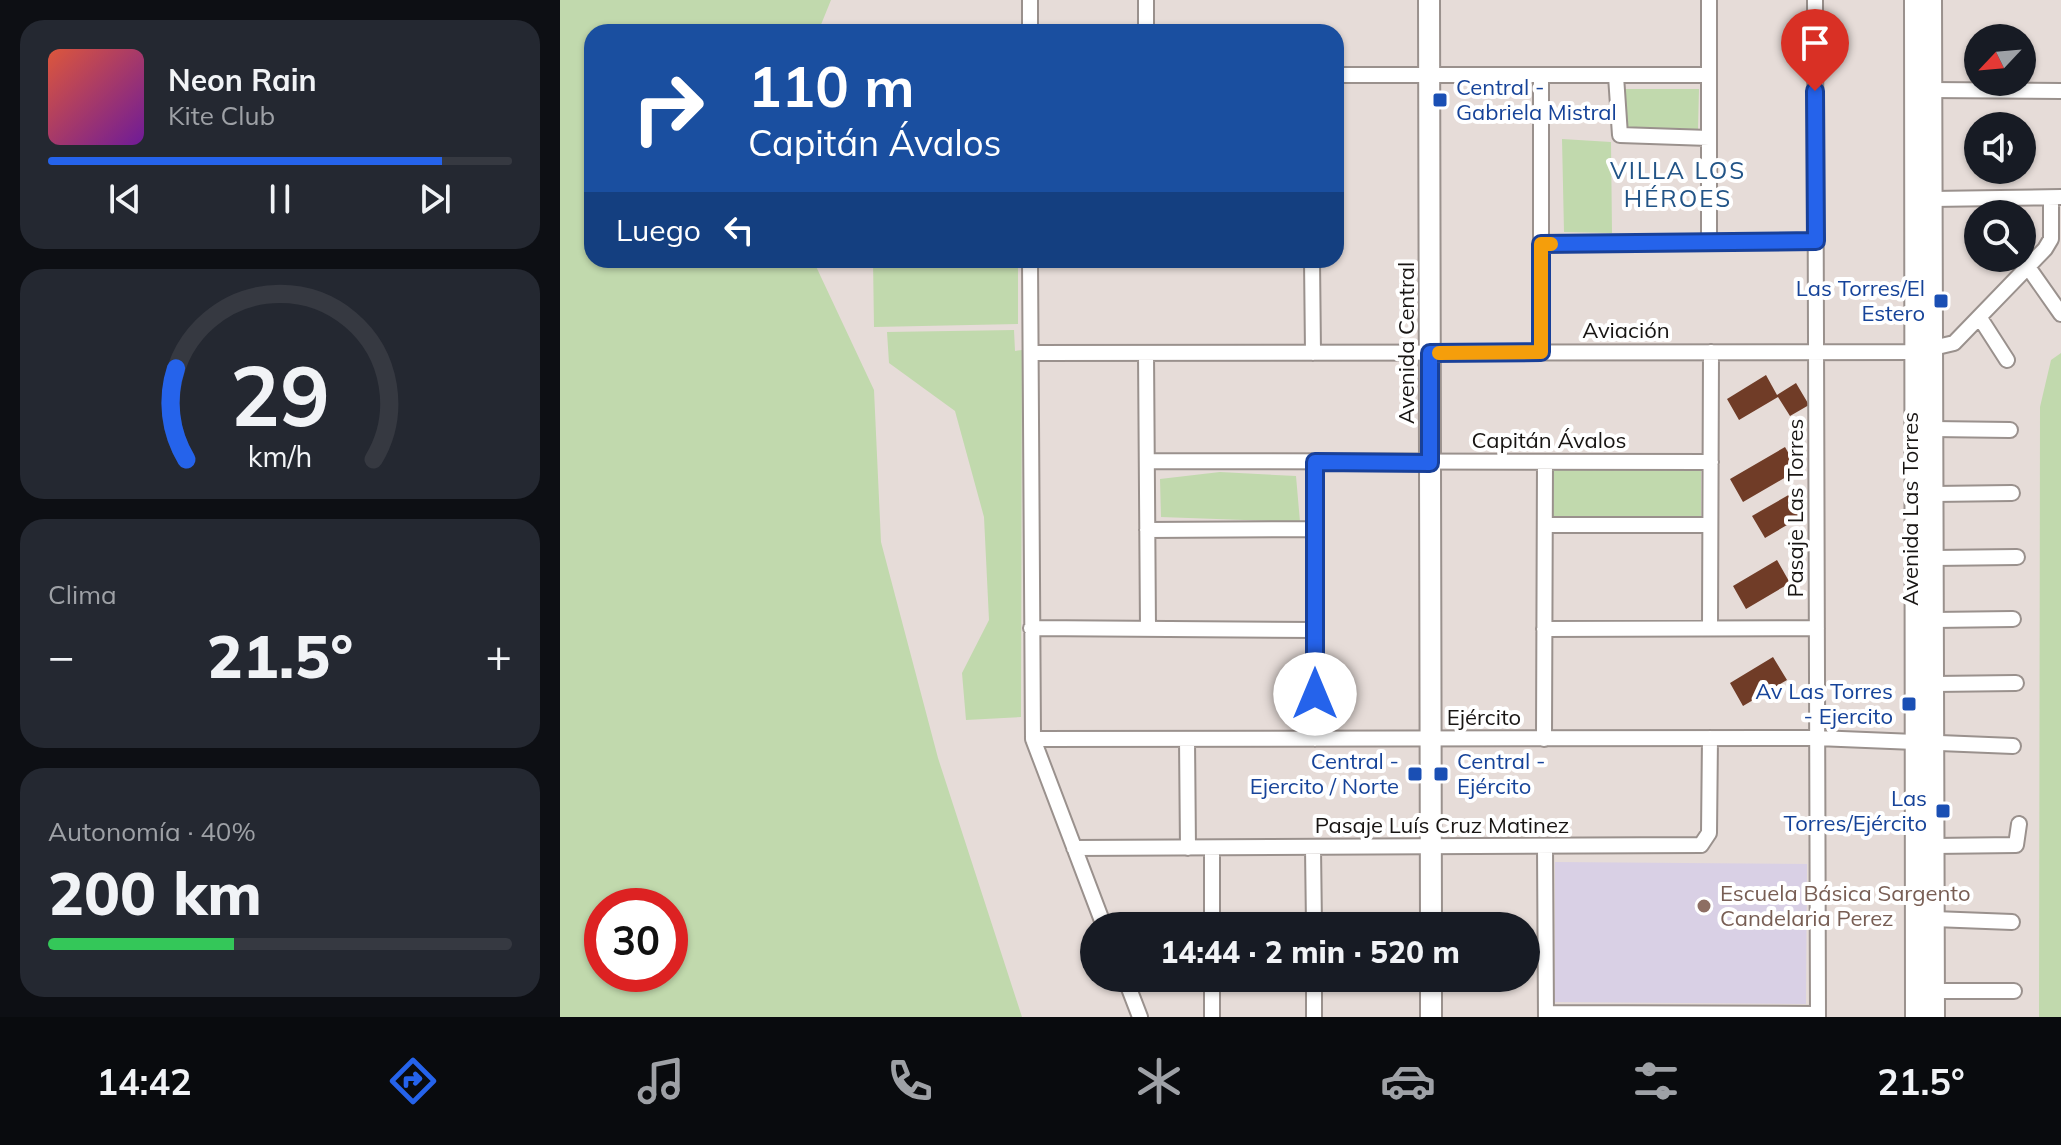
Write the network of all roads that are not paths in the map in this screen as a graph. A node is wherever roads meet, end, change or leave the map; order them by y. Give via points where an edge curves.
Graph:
1 (1030, 0) edge
2 (1146, 0) edge
3 (1429, 0) edge
4 (1709, 0) edge
5 (1815, 0) edge
6 (1915, 0) edge
7 (1931, 0) edge
8 (1030, 24) edge
9 (1146, 24) edge
10 (1344, 75) edge
11 (1429, 75) junction
12 (1541, 75) junction
13 (1709, 75) junction
14 (1616, 76) junction
15 (1931, 90) junction
16 (2061, 91) edge
17 (1709, 138) junction
18 (2056, 198) edge
19 (1932, 199) junction
20 (1816, 241) junction
21 (1709, 243) junction
22 (1541, 244) junction
23 (2036, 257) edge
24 (1030, 268) edge
25 (1312, 268) edge
26 (2023, 272) edge
27 (2032, 272) edge
28 (2061, 314) edge
29 (1980, 318) junction
30 (1924, 350) junction
31 (1817, 351) junction
32 (1541, 352) junction
33 (1711, 352) junction
34 (1031, 353) junction
35 (1146, 353) junction
36 (1313, 353) junction
37 (1430, 353) junction
38 (2007, 360) dead end
39 (1933, 429) junction
40 (2010, 430) dead end
41 (1147, 461) junction
42 (1315, 462) junction
43 (1545, 462) junction
44 (1711, 462) junction
45 (1430, 463) junction
46 (2012, 493) dead end
47 (1934, 494) junction
48 (1545, 525) junction
49 (1710, 525) junction
50 (1315, 529) junction
51 (1147, 530) junction
52 (2017, 557) dead end
53 (1934, 558) junction
54 (2013, 619) dead end
55 (1934, 620) junction
56 (1031, 628) junction
57 (1710, 628) junction
58 (1817, 628) junction
59 (1148, 629) junction
60 (1544, 629) junction
61 (1315, 630) junction
62 (2016, 683) dead end
63 (1935, 684) junction
64 (1710, 738) junction
65 (1817, 738) junction
66 (1033, 739) junction
67 (1187, 739) junction
68 (1315, 739) junction
69 (1430, 739) junction
70 (1544, 739) junction
71 (1926, 742) junction
72 (2013, 746) dead end
73 (2019, 824) dead end
74 (1934, 846) junction
75 (1431, 847) junction
76 (1545, 847) junction
77 (1074, 848) junction
78 (1188, 848) junction
79 (1212, 848) junction
80 (1313, 848) junction
81 (1099, 912) edge
82 (1212, 912) edge
83 (1314, 912) edge
84 (1431, 912) edge
85 (1934, 919) junction
86 (2012, 922) dead end
87 (1934, 991) junction
88 (2014, 991) dead end
89 (1130, 992) edge
90 (1212, 992) edge
91 (1314, 992) edge
92 (1431, 992) edge
93 (1546, 1015) edge
94 (1818, 1016) edge
95 (1140, 1017) edge
96 (1212, 1017) edge
97 (1314, 1017) edge
98 (1431, 1017) edge
99 (1916, 1017) edge
100 (1934, 1017) edge

1 - 8 street
2 - 9 street
3 - 11 street, Avenida Central
4 - 13 street
5 - 20 street, Pasaje Las Torres
6 - 30 street, Avenida Las Torres
7 - 15 street, Avenida Las Torres
10 - 11 street
11 - 12 street
11 - 37 street, Avenida Central
12 - 14 street
12 - 22 street
13 - 14 street
13 - 17 street
14 - 17 street via 1617,129 1623,137
15 - 16 street
15 - 19 street, Avenida Las Torres
17 - 21 street
18 - 19 street
18 - 23 street via 2051,239
19 - 30 street, Avenida Las Torres
20 - 21 street
20 - 31 street, Pasaje Las Torres
21 - 22 street
22 - 32 street
24 - 34 street
25 - 36 street
26 - 29 street
27 - 28 street
29 - 30 street via 1954,343
29 - 38 street
30 - 31 street, Aviación
30 - 39 street, Avenida Las Torres
30 - 71 street, Avenida Las Torres
31 - 33 street, Aviación
31 - 58 street, Pasaje Las Torres
32 - 33 street, Aviación
32 - 37 street, Aviación
33 - 44 street
34 - 35 street, Aviación
34 - 56 street
35 - 36 street, Aviación
35 - 41 street
36 - 37 street, Aviación
37 - 45 street, Avenida Central
39 - 40 street
39 - 47 street, Avenida Las Torres
41 - 42 street, Capitán Ávalos
41 - 51 street
42 - 45 street, Capitán Ávalos
42 - 50 street
43 - 44 street, Capitán Ávalos
43 - 45 street, Capitán Ávalos
43 - 48 street
44 - 49 street
45 - 69 street, Avenida Central
46 - 47 street
47 - 53 street, Avenida Las Torres
48 - 49 street
48 - 60 street
49 - 57 street
50 - 51 street
50 - 61 street
51 - 59 street
52 - 53 street
53 - 55 street, Avenida Las Torres
54 - 55 street
55 - 63 street, Avenida Las Torres
56 - 59 street
56 - 66 street
57 - 58 street
57 - 60 street
58 - 65 street, Pasaje Las Torres
59 - 61 street
60 - 70 street
61 - 68 street
62 - 63 street
63 - 71 street, Avenida Las Torres
64 - 65 street, Ejército
64 - 70 street, Ejército
64 - 76 street, Pasaje Luís Cruz Matinez via 1705,842
65 - 71 street, Ejército
65 - 94 street, Pasaje Las Torres
66 - 67 street, Ejército
66 - 77 street
67 - 68 street, Ejército
67 - 78 street
68 - 69 street, Ejército
69 - 70 street, Ejército
69 - 75 street, Avenida Central
71 - 72 street, Ejército
71 - 74 street, Avenida Las Torres
71 - 99 street, Avenida Las Torres
73 - 74 street via 2016,845
74 - 85 street, Avenida Las Torres
75 - 76 street, Pasaje Luís Cruz Matinez
75 - 80 street, Pasaje Luís Cruz Matinez
75 - 84 street, Avenida Central
76 - 93 street
77 - 78 street, Pasaje Luís Cruz Matinez
77 - 81 street
78 - 79 street, Pasaje Luís Cruz Matinez
79 - 80 street, Pasaje Luís Cruz Matinez
79 - 82 street
80 - 83 street
85 - 86 street
85 - 87 street, Avenida Las Torres
87 - 88 street
87 - 100 street, Avenida Las Torres
89 - 95 street
90 - 96 street
91 - 97 street
92 - 98 street
93 - 94 street

